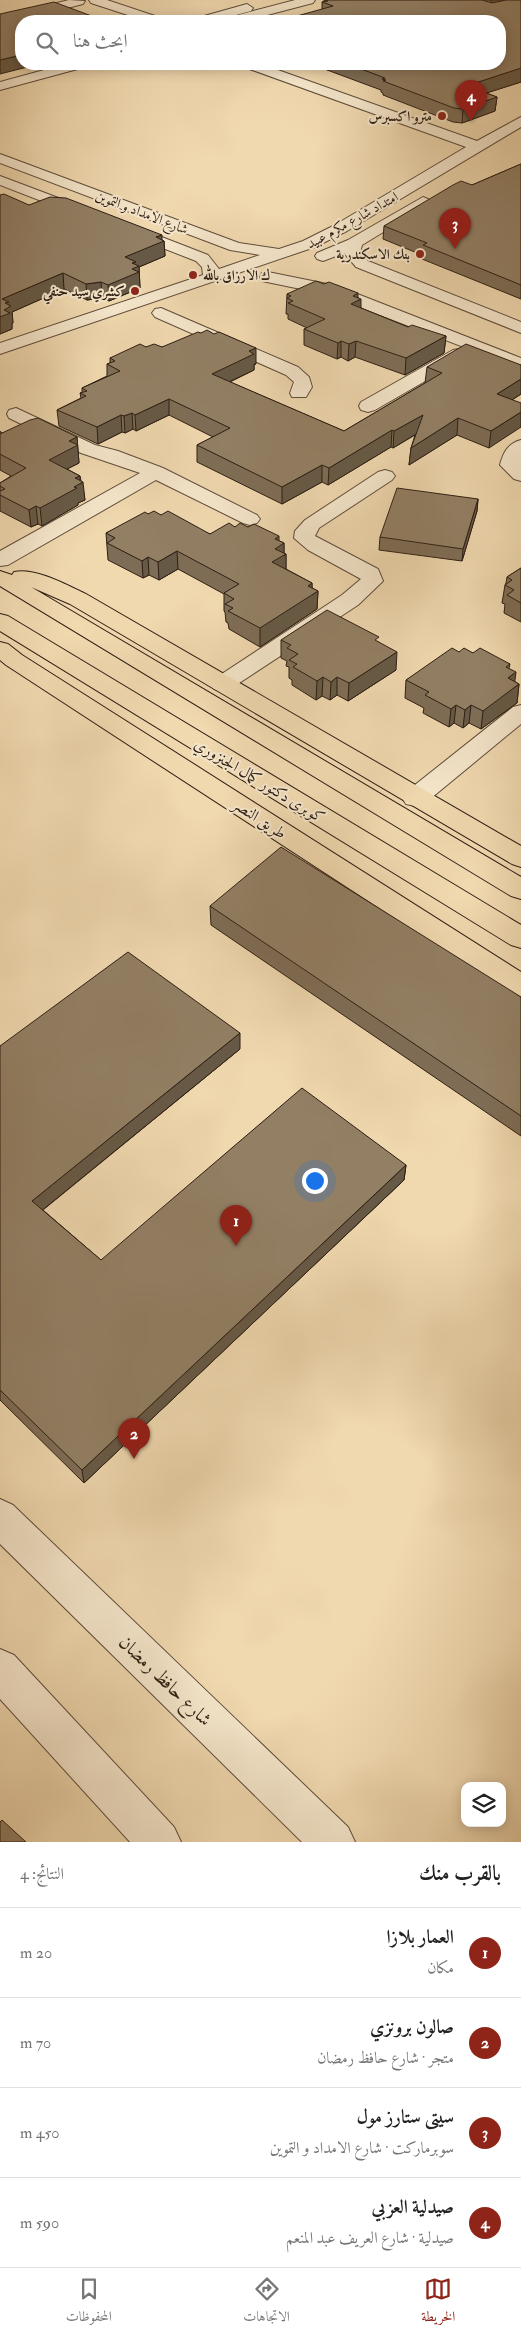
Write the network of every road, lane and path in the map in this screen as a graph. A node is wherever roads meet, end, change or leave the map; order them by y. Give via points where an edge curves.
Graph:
1 (61, 0) edge
2 (78, 0) edge
3 (95, 0) edge
4 (278, 0) edge
5 (310, 0) edge
6 (0, 14) edge
7 (22, 15) edge
8 (119, 15) edge
9 (139, 15) edge
10 (223, 15) edge
11 (254, 15) edge
12 (15, 17) edge
13 (0, 21) edge
14 (23, 70) edge
15 (58, 70) edge
16 (266, 70) edge
17 (0, 76) edge
18 (0, 86) edge
19 (521, 121) edge
20 (479, 147) junction
21 (0, 158) edge
22 (0, 180) edge
23 (438, 192) edge
24 (50, 200) junction
25 (23, 205) edge
26 (93, 216) edge
27 (118, 225) edge
28 (188, 229) junction
29 (160, 241) junction
30 (354, 243) junction
31 (290, 260) junction
32 (312, 260) dead end
33 (268, 277) junction
34 (210, 278) junction
35 (250, 283) dead end
36 (188, 304) dead end
37 (479, 311) junction
38 (161, 313) junction
39 (42, 317) dead end
40 (143, 319) dead end
41 (420, 326) junction
42 (64, 327) junction
43 (521, 328) edge
44 (474, 346) junction
45 (0, 349) edge
46 (521, 364) edge
47 (299, 393) dead end
48 (368, 406) dead end
49 (16, 414) dead end
50 (521, 446) edge
51 (156, 472) junction
52 (521, 475) edge
53 (385, 476) dead end
54 (250, 519) dead end
55 (0, 560) edge
56 (0, 572) edge
57 (9, 583) edge
58 (0, 621) edge
59 (0, 649) edge
60 (222, 684) junction
61 (521, 712) edge
62 (415, 798) junction
63 (521, 858) edge
64 (521, 889) edge
65 (521, 938) edge
66 (521, 986) edge
67 (0, 1518) edge
68 (0, 1669) edge
69 (159, 1842) edge
70 (332, 1842) edge

1 - 6 street
2 - 7 street
2 - 8 street
3 - 9 street
4 - 10 street
5 - 11 street
12 - 13 street
14 - 17 street
15 - 18 street
16 - 20 street
19 - 20 street, امتداد شارع مكرم عبيد
20 - 31 street, امتداد شارع مكرم عبيد
21 - 28 street, شارع الامداد و التموين
22 - 24 street, شارع الامداد و التموين
23 - 30 street, امتداد شارع مكرم عبيد
24 - 25 street
24 - 26 street, شارع الامداد و التموين
27 - 29 street, شارع الامداد و التموين
28 - 29 street via 179,237
28 - 31 street, شارع الامداد و التموين via 246,250
29 - 34 street, شارع الامداد و التموين via 202,258 210,267
30 - 32 street, امتداد شارع مكرم عبيد
30 - 37 street via 352,254 362,264
31 - 33 street, امتداد شارع مكرم عبيد
31 - 34 street, امتداد شارع مكرم عبيد
33 - 35 street, امتداد شارع مكرم عبيد
33 - 41 street via 331,290
34 - 42 street, امتداد شارع مكرم عبيد
36 - 38 street
37 - 41 street via 403,299 397,301 398,306
37 - 43 street
38 - 40 street
38 - 47 street via 292,371 303,381
39 - 42 street
41 - 44 street
42 - 45 street, امتداد شارع مكرم عبيد
44 - 46 street
44 - 48 street
49 - 51 street via 88,449
50 - 52 street via 510,461
51 - 54 street
51 - 55 street
53 - 60 street via 305,531 304,538 315,546 370,574 372,581 367,588
56 - 60 highway via 50,585 78,598
57 - 64 highway
58 - 65 highway, كوبرى دكتور كمال الجنزوري
59 - 66 highway, طريق النصر
60 - 62 highway
61 - 62 street
62 - 63 highway
67 - 70 street, شارع حافظ رمضان
68 - 69 street

